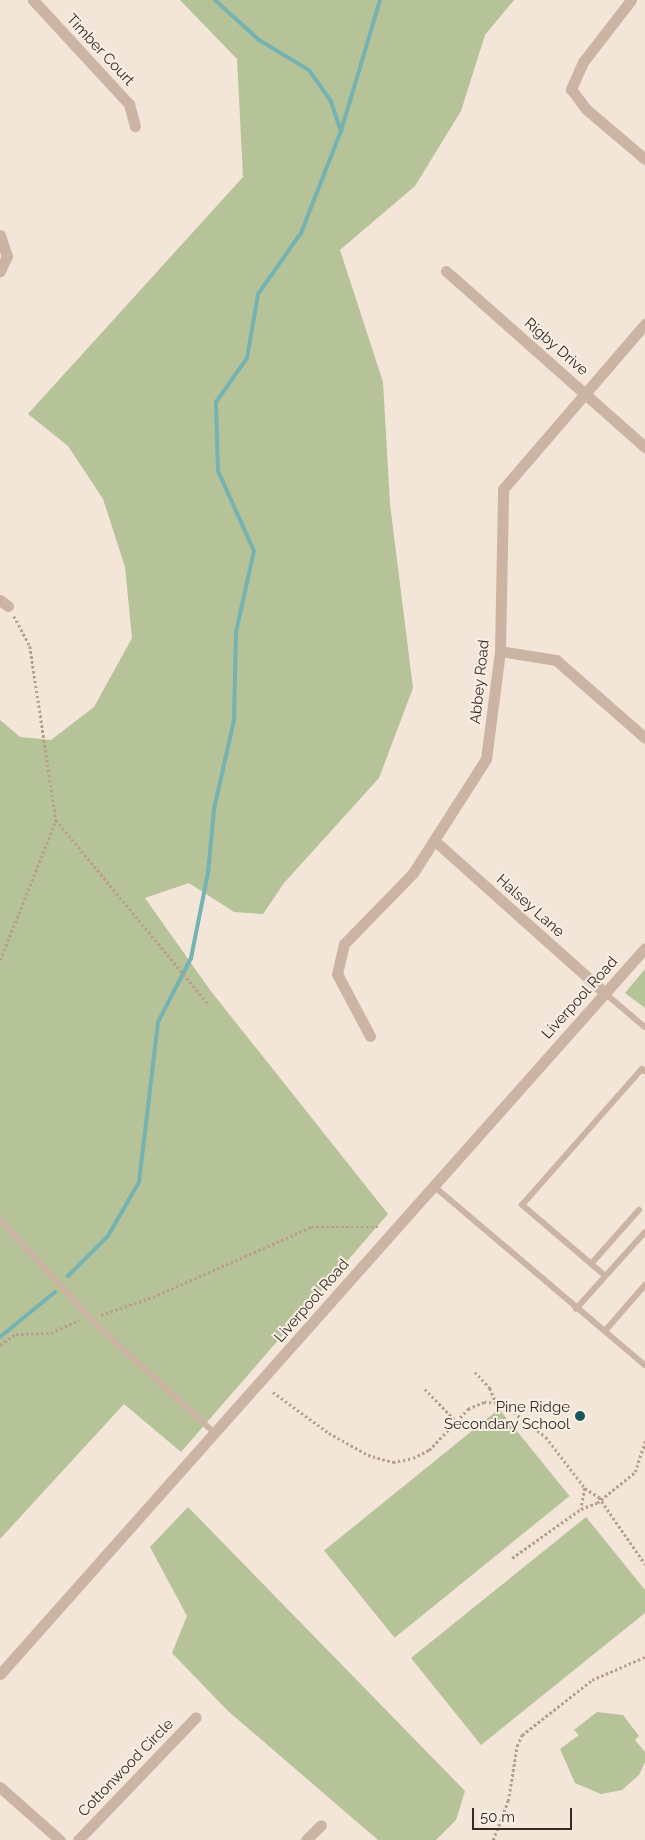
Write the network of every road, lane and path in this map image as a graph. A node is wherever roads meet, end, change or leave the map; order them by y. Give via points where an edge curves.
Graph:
1 (33, 0) edge
2 (631, 0) edge
3 (135, 126) dead end
4 (645, 159) edge
5 (0, 235) edge
6 (0, 271) edge
7 (446, 271) dead end
8 (645, 324) edge
9 (586, 394) junction
10 (645, 447) edge
11 (4, 603) edge
12 (500, 651) junction
13 (645, 738) edge
14 (56, 820) junction
15 (435, 841) junction
16 (645, 948) edge
17 (0, 960) edge
18 (605, 993) junction
19 (208, 1004) dead end
20 (645, 1027) edge
21 (370, 1036) dead end
22 (645, 1071) edge
23 (432, 1185) junction
24 (639, 1210) dead end
25 (0, 1219) edge
26 (378, 1227) dead end
27 (645, 1232) edge
28 (591, 1264) junction
29 (605, 1276) junction
30 (645, 1285) edge
31 (576, 1309) junction
32 (92, 1319) junction
33 (605, 1331) junction
34 (0, 1346) edge
35 (645, 1365) edge
36 (475, 1372) dead end
37 (425, 1389) dead end
38 (273, 1392) dead end
39 (496, 1403) junction
40 (456, 1421) junction
41 (216, 1434) junction
42 (645, 1441) edge
43 (585, 1488) junction
44 (601, 1500) junction
45 (581, 1509) junction
46 (512, 1558) dead end
47 (645, 1564) edge
48 (645, 1657) edge
49 (0, 1674) edge
50 (196, 1717) dead end
51 (0, 1787) edge
52 (321, 1825) dead end
53 (60, 1840) edge
54 (78, 1840) edge
55 (306, 1840) edge
56 (493, 1840) edge

1 - 3 street, Timber Court via 129,104
2 - 4 street via 583,62 571,89 586,109
5 - 6 street via 7,256
7 - 9 street, Rigby Drive
8 - 9 street, Abbey Road
9 - 10 street, Rigby Drive
9 - 12 street, Abbey Road via 503,489
11 - 14 path via 30,646
12 - 13 street via 556,660
12 - 15 street, Abbey Road via 486,759
14 - 17 path
14 - 19 path
15 - 18 street, Halsey Lane
15 - 21 street, Abbey Road via 413,873 344,944 337,974
16 - 18 street, Liverpool Road
18 - 20 lane
18 - 23 street, Liverpool Road
22 - 28 lane via 642,1069 522,1205
23 - 31 lane
23 - 41 street, Liverpool Road
24 - 28 lane
25 - 32 lane
26 - 32 path via 311,1227 153,1297
27 - 29 lane
28 - 29 lane
29 - 31 lane
30 - 33 lane
31 - 33 lane
32 - 34 path via 72,1321 51,1333 16,1334
32 - 41 lane
33 - 35 lane
36 - 39 path via 490,1388
37 - 40 path
38 - 40 path via 329,1433 368,1455 393,1462 413,1458 429,1450
39 - 40 path via 484,1402 468,1409
39 - 43 path via 502,1403 546,1437
41 - 49 street, Liverpool Road
42 - 44 path via 635,1472
43 - 44 path
43 - 45 path
44 - 45 path
44 - 47 path
45 - 46 path
48 - 56 path via 592,1680 522,1735 517,1746 508,1801
50 - 54 street, Cottonwood Circle
51 - 53 street
52 - 55 street

